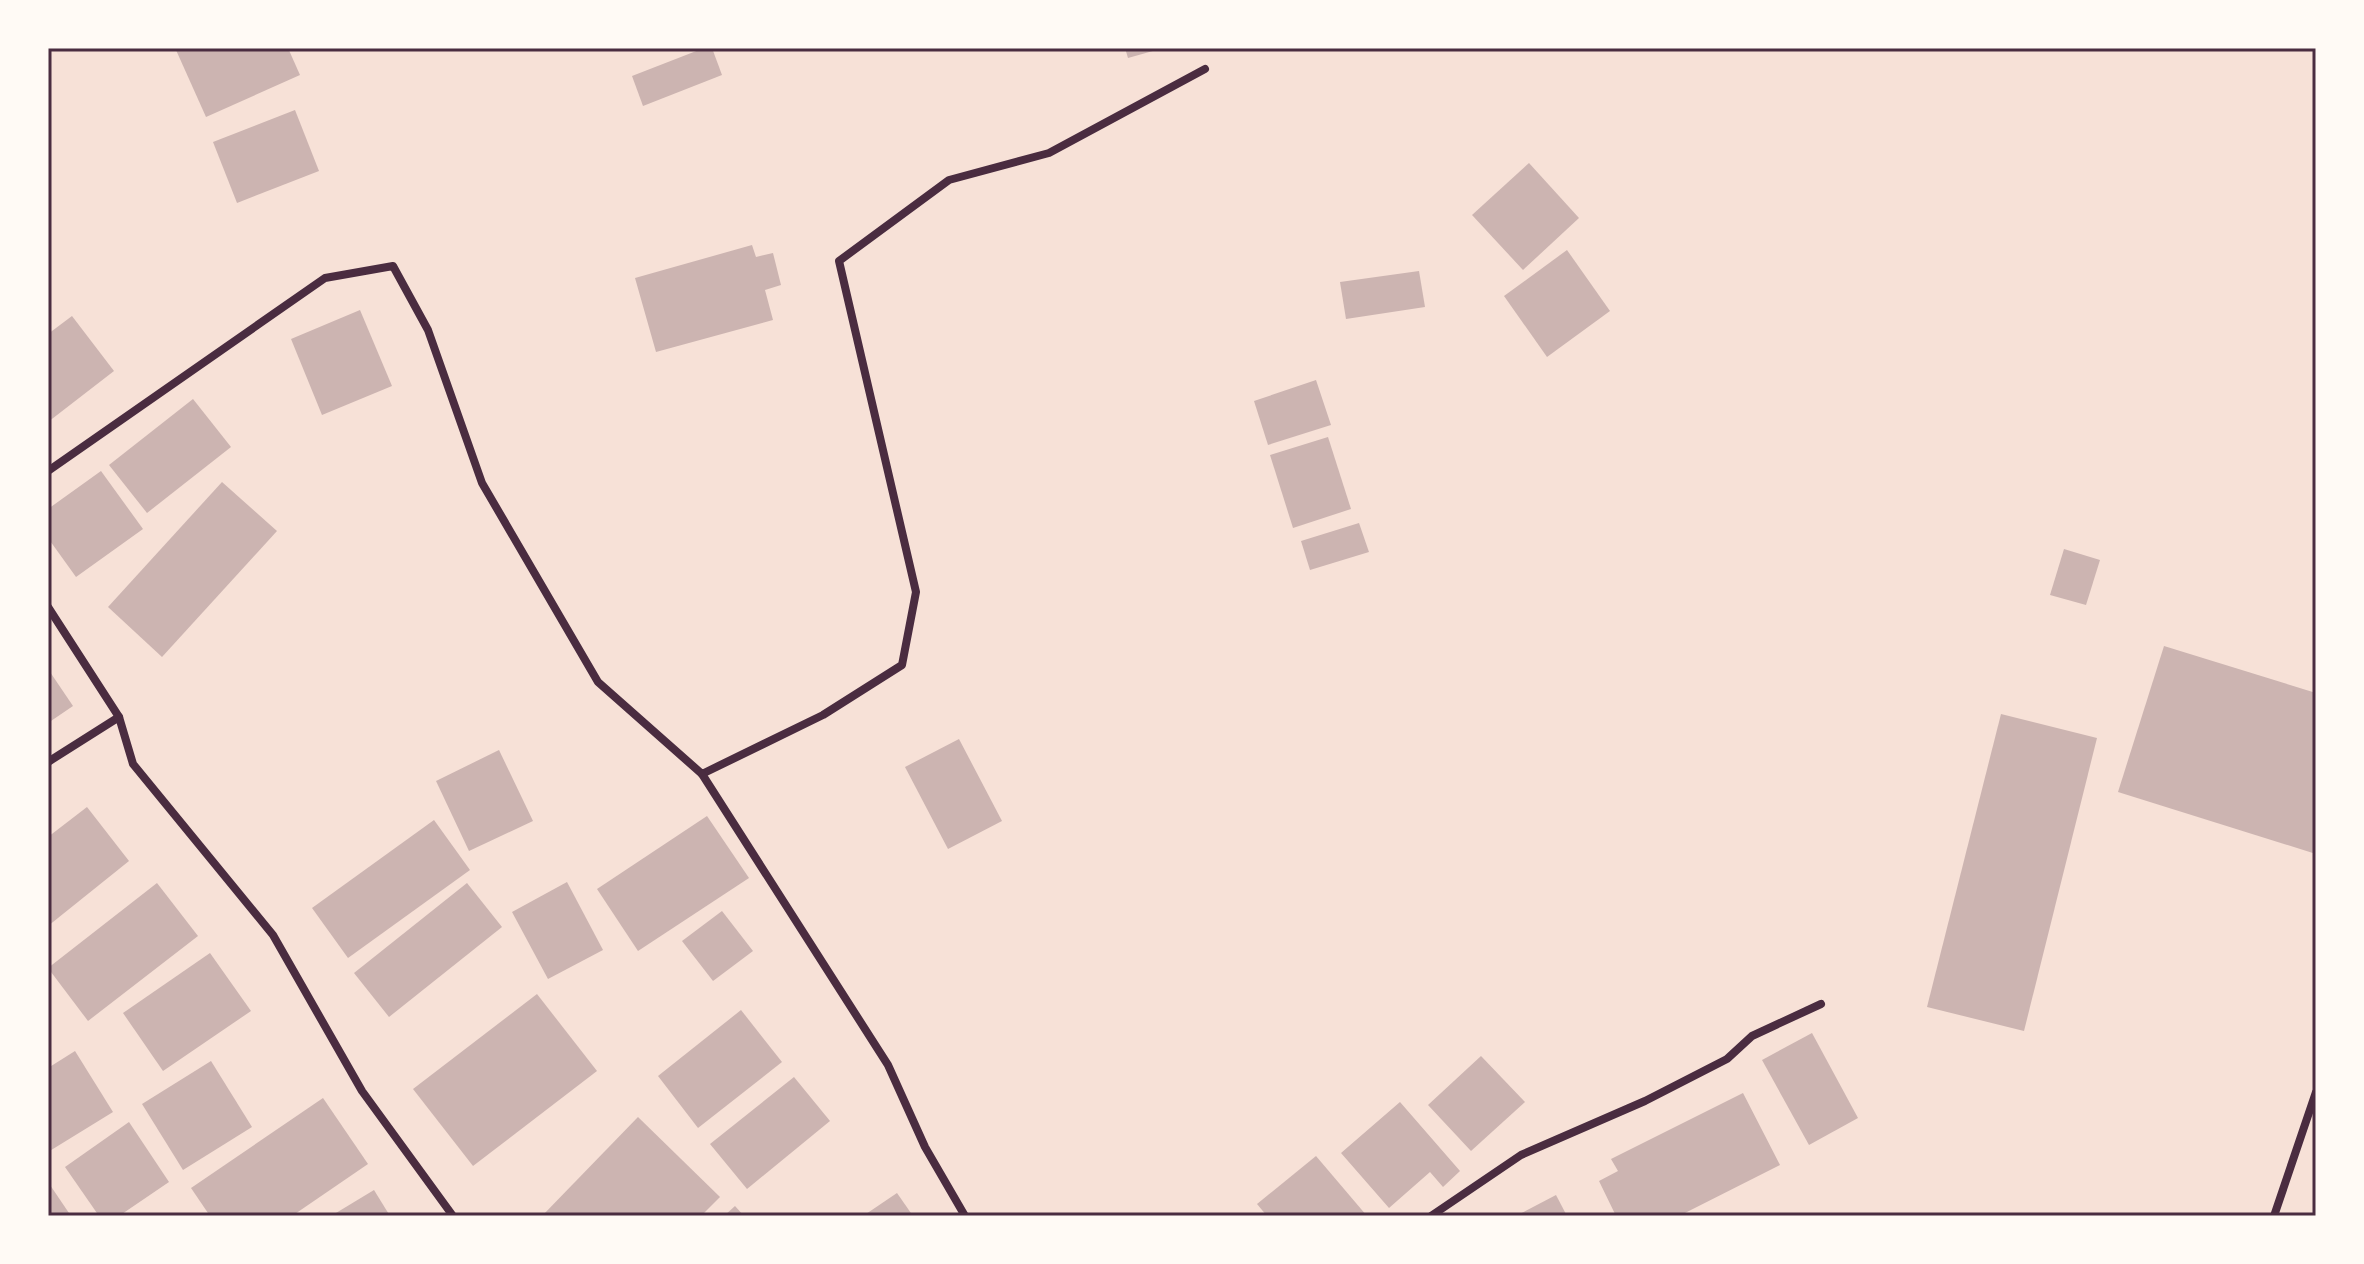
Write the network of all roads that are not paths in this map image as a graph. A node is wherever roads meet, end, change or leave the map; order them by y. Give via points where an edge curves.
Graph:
1 (1205, 69) dead end
2 (48, 471) edge
3 (48, 607) edge
4 (119, 717) junction
5 (48, 762) edge
6 (702, 774) junction
7 (1821, 1004) dead end
8 (2316, 1092) edge
9 (453, 1216) edge
10 (965, 1216) edge
11 (1431, 1216) edge
12 (2274, 1216) edge

1 - 6 street via 1049,153 949,180 839,261 916,592 902,665 823,715
2 - 6 street via 325,278 393,266 428,330 482,483 598,682
3 - 4 street
4 - 5 street
4 - 9 street via 133,764 273,935 362,1091
6 - 10 street via 888,1065 925,1147
7 - 11 street via 1752,1036 1727,1059 1645,1101 1521,1155
8 - 12 street

